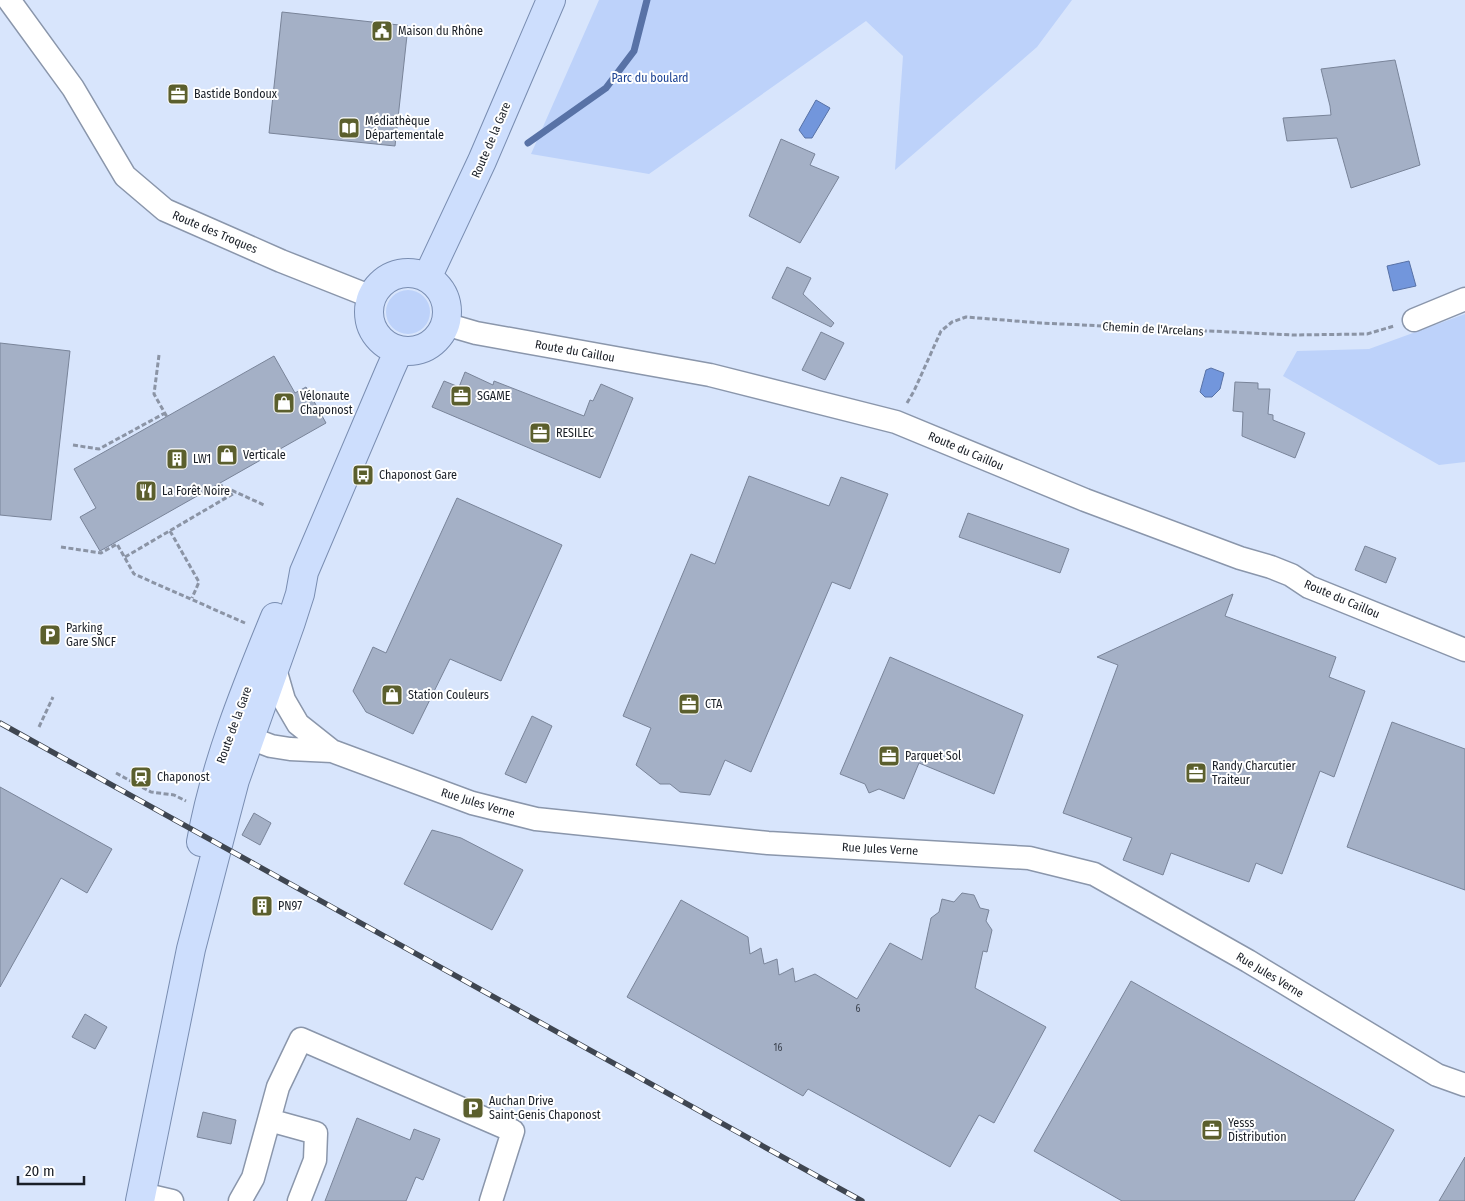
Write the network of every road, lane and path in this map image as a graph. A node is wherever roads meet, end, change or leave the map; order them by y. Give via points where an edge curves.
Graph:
1 (9, 0) edge
2 (551, 0) edge
3 (427, 278) junction
4 (372, 297) junction
5 (1465, 299) edge
6 (1414, 320) joint
7 (445, 324) junction
8 (400, 350) junction
9 (159, 354) dead end
10 (896, 422) junction
11 (73, 445) dead end
12 (218, 484) dead end
13 (236, 492) junction
14 (264, 505) dead end
15 (170, 531) junction
16 (61, 547) dead end
17 (125, 557) junction
18 (304, 572) junction
19 (192, 598) junction
20 (247, 624) dead end
21 (1465, 650) edge
22 (275, 669) junction
23 (53, 697) dead end
24 (39, 727) dead end
25 (250, 738) junction
26 (332, 751) junction
27 (116, 773) dead end
28 (207, 811) junction
29 (191, 949) junction
30 (1465, 1085) edge
31 (269, 1120) junction
32 (141, 1197) edge
33 (172, 1201) edge
34 (240, 1201) edge
35 (299, 1201) edge
36 (491, 1201) edge

1 - 4 street, Route des Troques via 73,88 124,176 165,210
2 - 3 main road, Route de la Gare via 482,161
3 - 4 main road via 415,274 389,278
3 - 7 main road via 438,287 444,298
4 - 8 main road via 369,309 374,331 380,340
5 - 6 street
6 - 10 path, Chemin de l'Arcelans via 1367,334 1293,335 966,317 941,331
7 - 8 main road via 427,346 411,351
7 - 10 street, Route du Caillou via 468,332 710,375
8 - 18 main road, Route de la Gare
9 - 11 path via 154,394 166,415 99,449
10 - 21 street, Route du Caillou via 1086,500 1240,558 1271,566 1309,587
12 - 13 path
13 - 14 path
13 - 15 path
15 - 17 path
15 - 19 path via 199,582
16 - 17 path via 101,553 117,544
17 - 19 path via 134,574
18 - 22 main road, Route de la Gare
18 - 28 main road, Route de la Gare via 280,603 231,732
19 - 20 path
22 - 25 main road, Route de la Gare
22 - 26 street via 284,700 298,724
23 - 24 path
25 - 26 street, Rue Jules Verne via 290,749
25 - 29 main road, Route de la Gare via 226,814
26 - 30 street, Rue Jules Verne via 472,803 536,819 768,843 1029,858 1094,874 1248,961 1436,1075
27 - 28 path via 151,792 174,795
28 - 29 main road, Route de la Gare via 193,896
29 - 32 main road, Route de la Gare
31 - 34 street via 253,1178
31 - 35 street via 316,1134 315,1160
31 - 36 street via 278,1087 301,1039 513,1131
32 - 33 street

